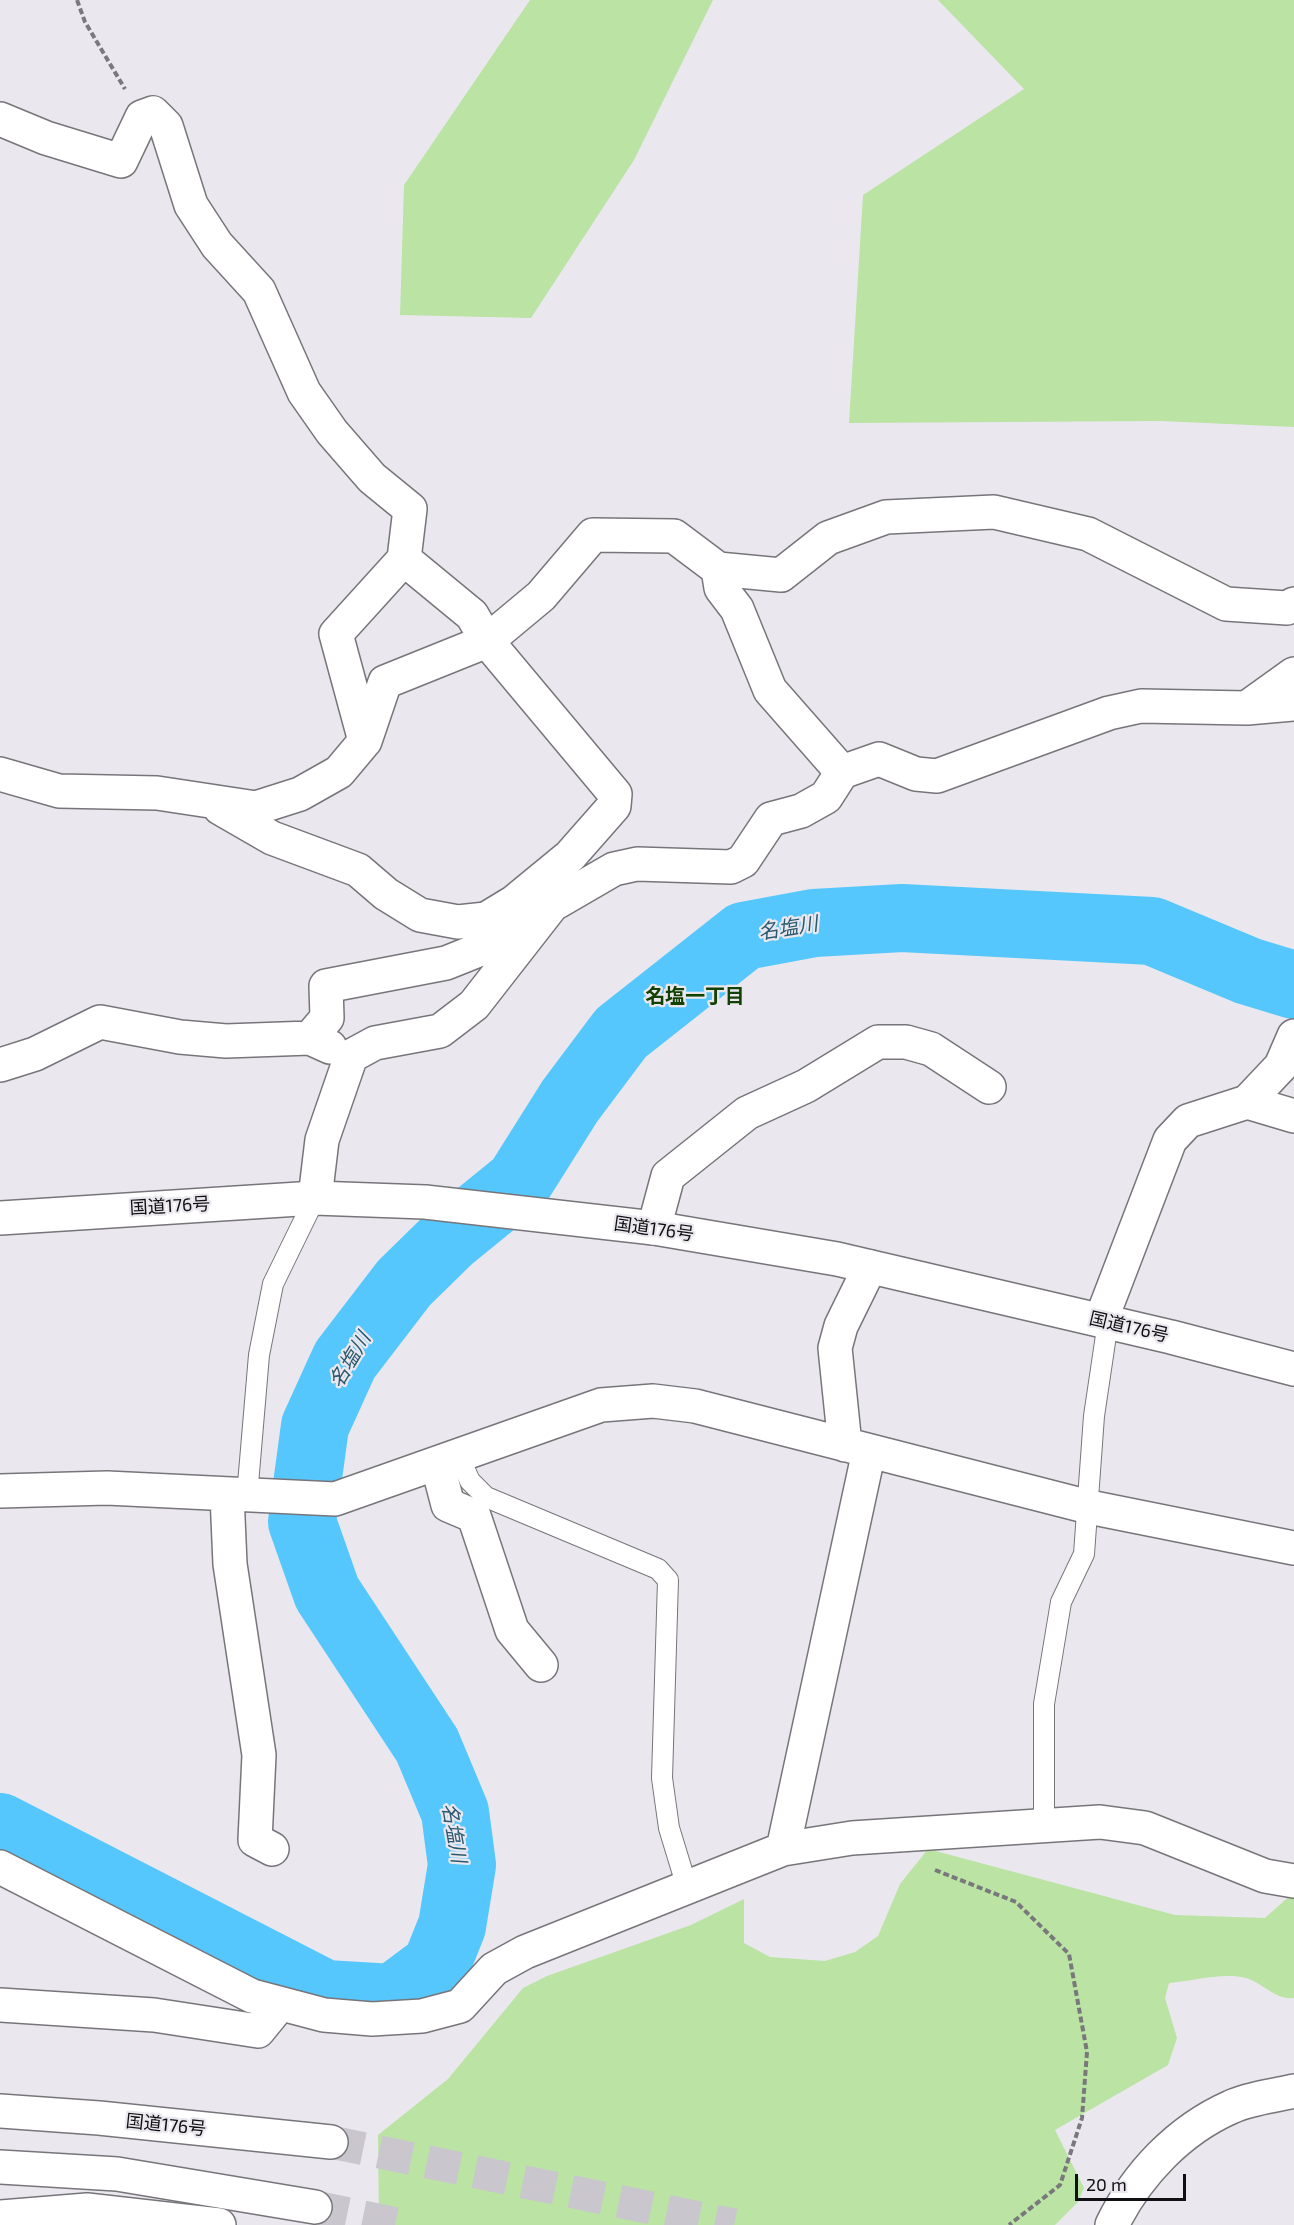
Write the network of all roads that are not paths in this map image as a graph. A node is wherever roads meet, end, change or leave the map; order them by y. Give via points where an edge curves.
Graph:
1 (0, 119) edge
2 (404, 559) junction
3 (718, 569) junction
4 (1294, 604) edge
5 (487, 641) junction
6 (1294, 674) edge
7 (1294, 704) edge
8 (1247, 708) junction
9 (364, 741) junction
10 (842, 772) junction
11 (0, 774) edge
12 (208, 801) junction
13 (514, 902) junction
14 (1294, 1036) edge
15 (310, 1038) junction
16 (351, 1056) junction
17 (0, 1065) edge
18 (989, 1087) dead end
19 (1247, 1102) junction
20 (1294, 1116) edge
21 (315, 1198) junction
22 (0, 1218) edge
23 (654, 1228) junction
24 (870, 1267) junction
25 (1104, 1321) junction
26 (1294, 1369) edge
27 (857, 1448) junction
28 (448, 1459) junction
29 (0, 1491) edge
30 (249, 1496) junction
31 (1089, 1507) junction
32 (1294, 1548) edge
33 (541, 1665) dead end
34 (1044, 1826) junction
35 (272, 1849) dead end
36 (783, 1849) junction
37 (0, 1867) edge
38 (1294, 1881) edge
39 (687, 1887) junction
40 (280, 2004) junction
41 (0, 2005) edge
42 (1294, 2091) edge
43 (0, 2111) edge
44 (331, 2142) tunnel mouth
45 (0, 2166) edge
46 (315, 2207) tunnel mouth
47 (0, 2217) edge
48 (219, 2225) edge
49 (1112, 2225) edge

1 - 2 main road via 121,161 141,117 153,113 166,126 191,205 217,245 259,291 304,392 372,478 410,509
2 - 5 main road via 472,615
2 - 9 main road via 336,633
3 - 4 main road via 782,575 828,538 886,517 994,512 1088,534 1226,604 1287,608
3 - 5 main road via 674,536 593,535 541,596
3 - 10 main road via 721,588 737,609 770,690
5 - 9 main road via 385,682
5 - 13 main road via 615,794 614,806 570,856
6 - 8 main road
7 - 8 main road
8 - 10 main road via 1141,706 1108,713 937,776 916,774 879,759
9 - 12 main road via 339,772 300,794 256,808
10 - 16 main road via 826,797 801,811 771,819 743,861 731,867 637,864 614,869 552,905 474,1005 440,1031 375,1043
11 - 12 main road via 59,791 157,793
12 - 13 main road via 272,838 358,870 420,915 458,922 486,919
13 - 15 main road via 486,947 446,963 326,986 327,1018
14 - 19 main road via 1281,1066
15 - 16 main road
15 - 17 main road via 226,1041 100,1022 35,1054
16 - 21 main road via 322,1140
18 - 23 main road via 932,1049 906,1042 878,1042 806,1086 747,1113 668,1176
19 - 20 main road
19 - 25 main road via 1188,1121 1170,1140
21 - 22 main road, 国道176号
21 - 23 main road, 国道176号 via 425,1202
21 - 30 lane via 273,1284 259,1354
23 - 24 main road, 国道176号
24 - 25 main road, 国道176号
24 - 27 main road via 841,1326 835,1348
25 - 26 main road, 国道176号
25 - 31 lane
27 - 28 main road via 695,1407 653,1401 601,1405
27 - 31 main road
27 - 36 main road
28 - 30 main road via 335,1499
28 - 33 main road via 448,1505 474,1516 512,1630
28 - 39 lane via 486,1497 658,1569 668,1580 662,1778 669,1828
29 - 30 main road via 107,1488
30 - 35 main road via 230,1564 259,1755 255,1840
31 - 32 main road
31 - 34 lane via 1084,1554 1061,1602 1044,1704
34 - 36 main road via 852,1839
34 - 38 main road via 1100,1822 1145,1828 1265,1876
36 - 39 main road
37 - 40 main road via 252,1996
39 - 40 main road via 525,1952 494,1969 460,2006 422,2016 372,2019 324,2015
40 - 41 main road via 258,2031 154,2015
42 - 49 main road via 1233,2106 1189,2129 1150,2167
43 - 44 main road, 国道176号
45 - 46 main road via 117,2174
47 - 48 main road via 87,2210

